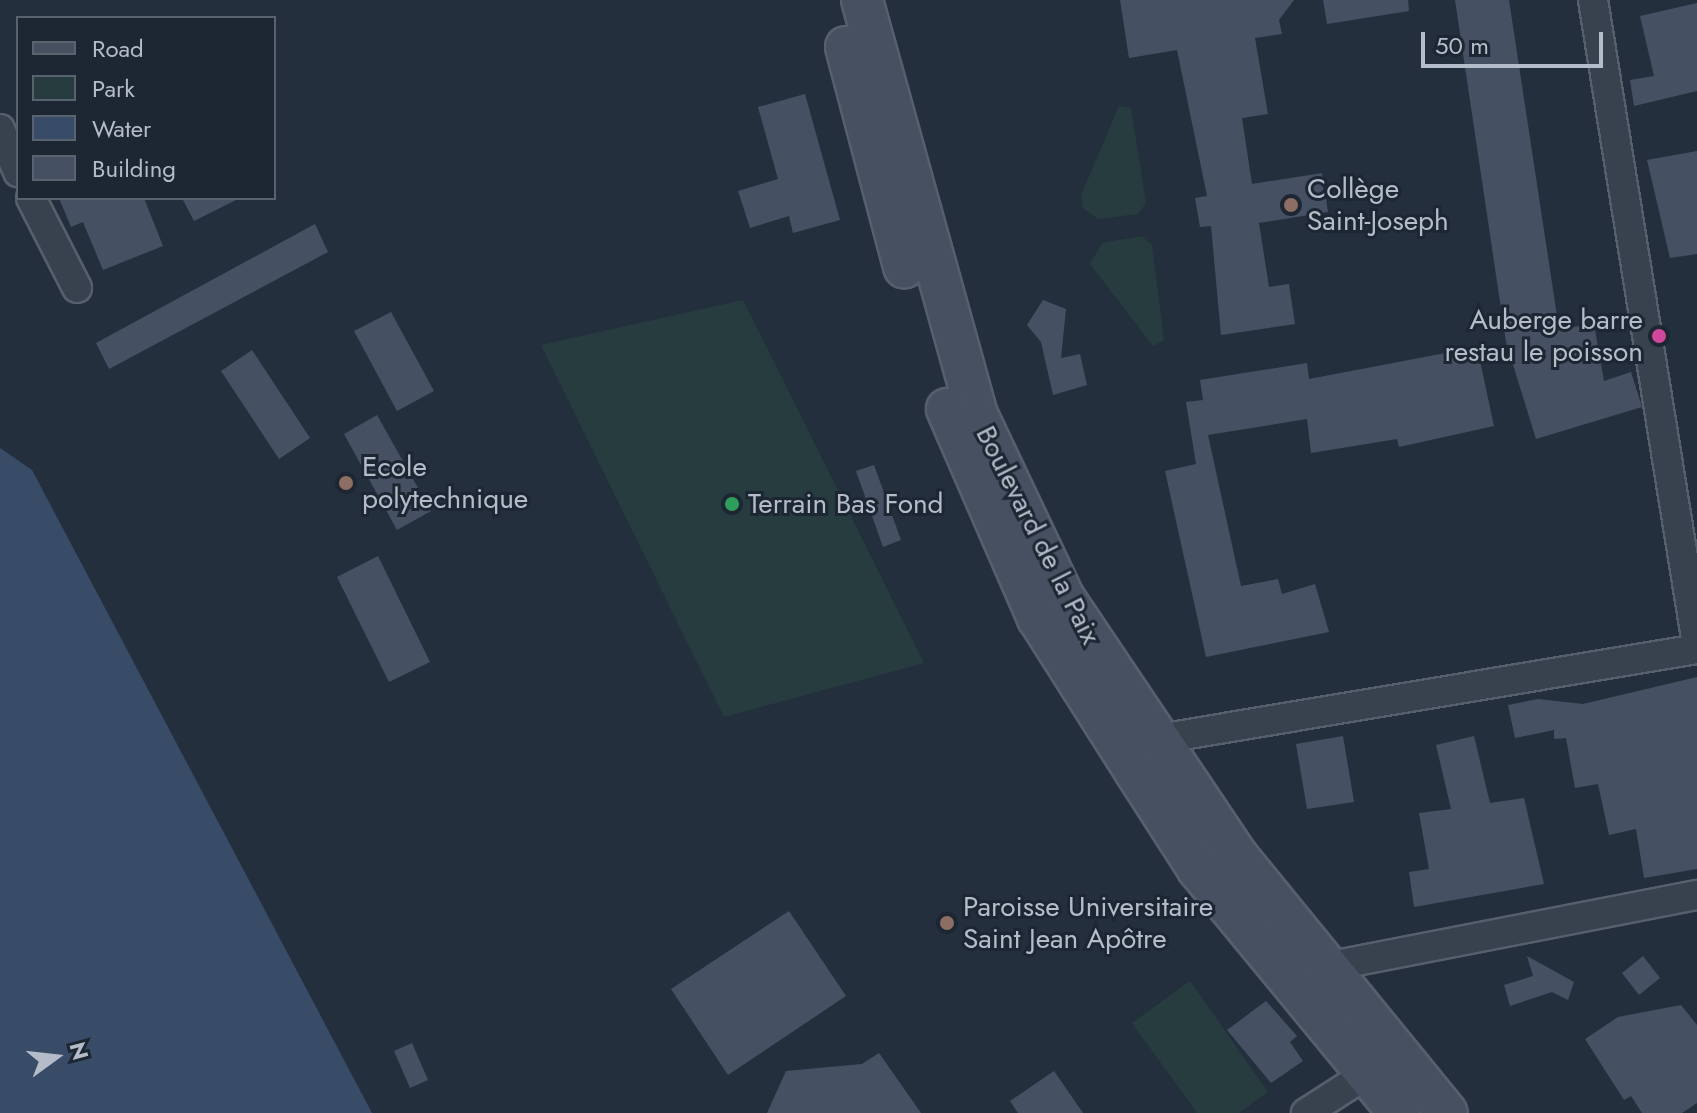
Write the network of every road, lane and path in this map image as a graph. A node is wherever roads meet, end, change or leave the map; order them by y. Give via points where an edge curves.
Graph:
1 (835, 0) edge
2 (862, 0) edge
3 (1593, 0) edge
4 (0, 129) edge
5 (16, 167) edge
6 (32, 200) edge
7 (77, 288) dead end
8 (1697, 646) edge
9 (1153, 740) junction
10 (1697, 895) edge
11 (1306, 973) junction
12 (1367, 1074) junction
13 (1306, 1113) edge
14 (1399, 1113) edge
15 (1447, 1113) edge

1 - 11 main road, Boulevard de la Paix via 876,172 941,391 992,524 1038,618 1198,869
2 - 9 main road, Boulevard de la Paix via 978,417 1064,598
3 - 8 street
4 - 5 street
6 - 7 street
8 - 9 street
9 - 11 main road, Boulevard de la Paix
10 - 11 street
11 - 12 main road, Boulevard de la Paix
11 - 15 main road, Boulevard de la Paix
12 - 13 street
12 - 14 main road, Boulevard de la Paix

